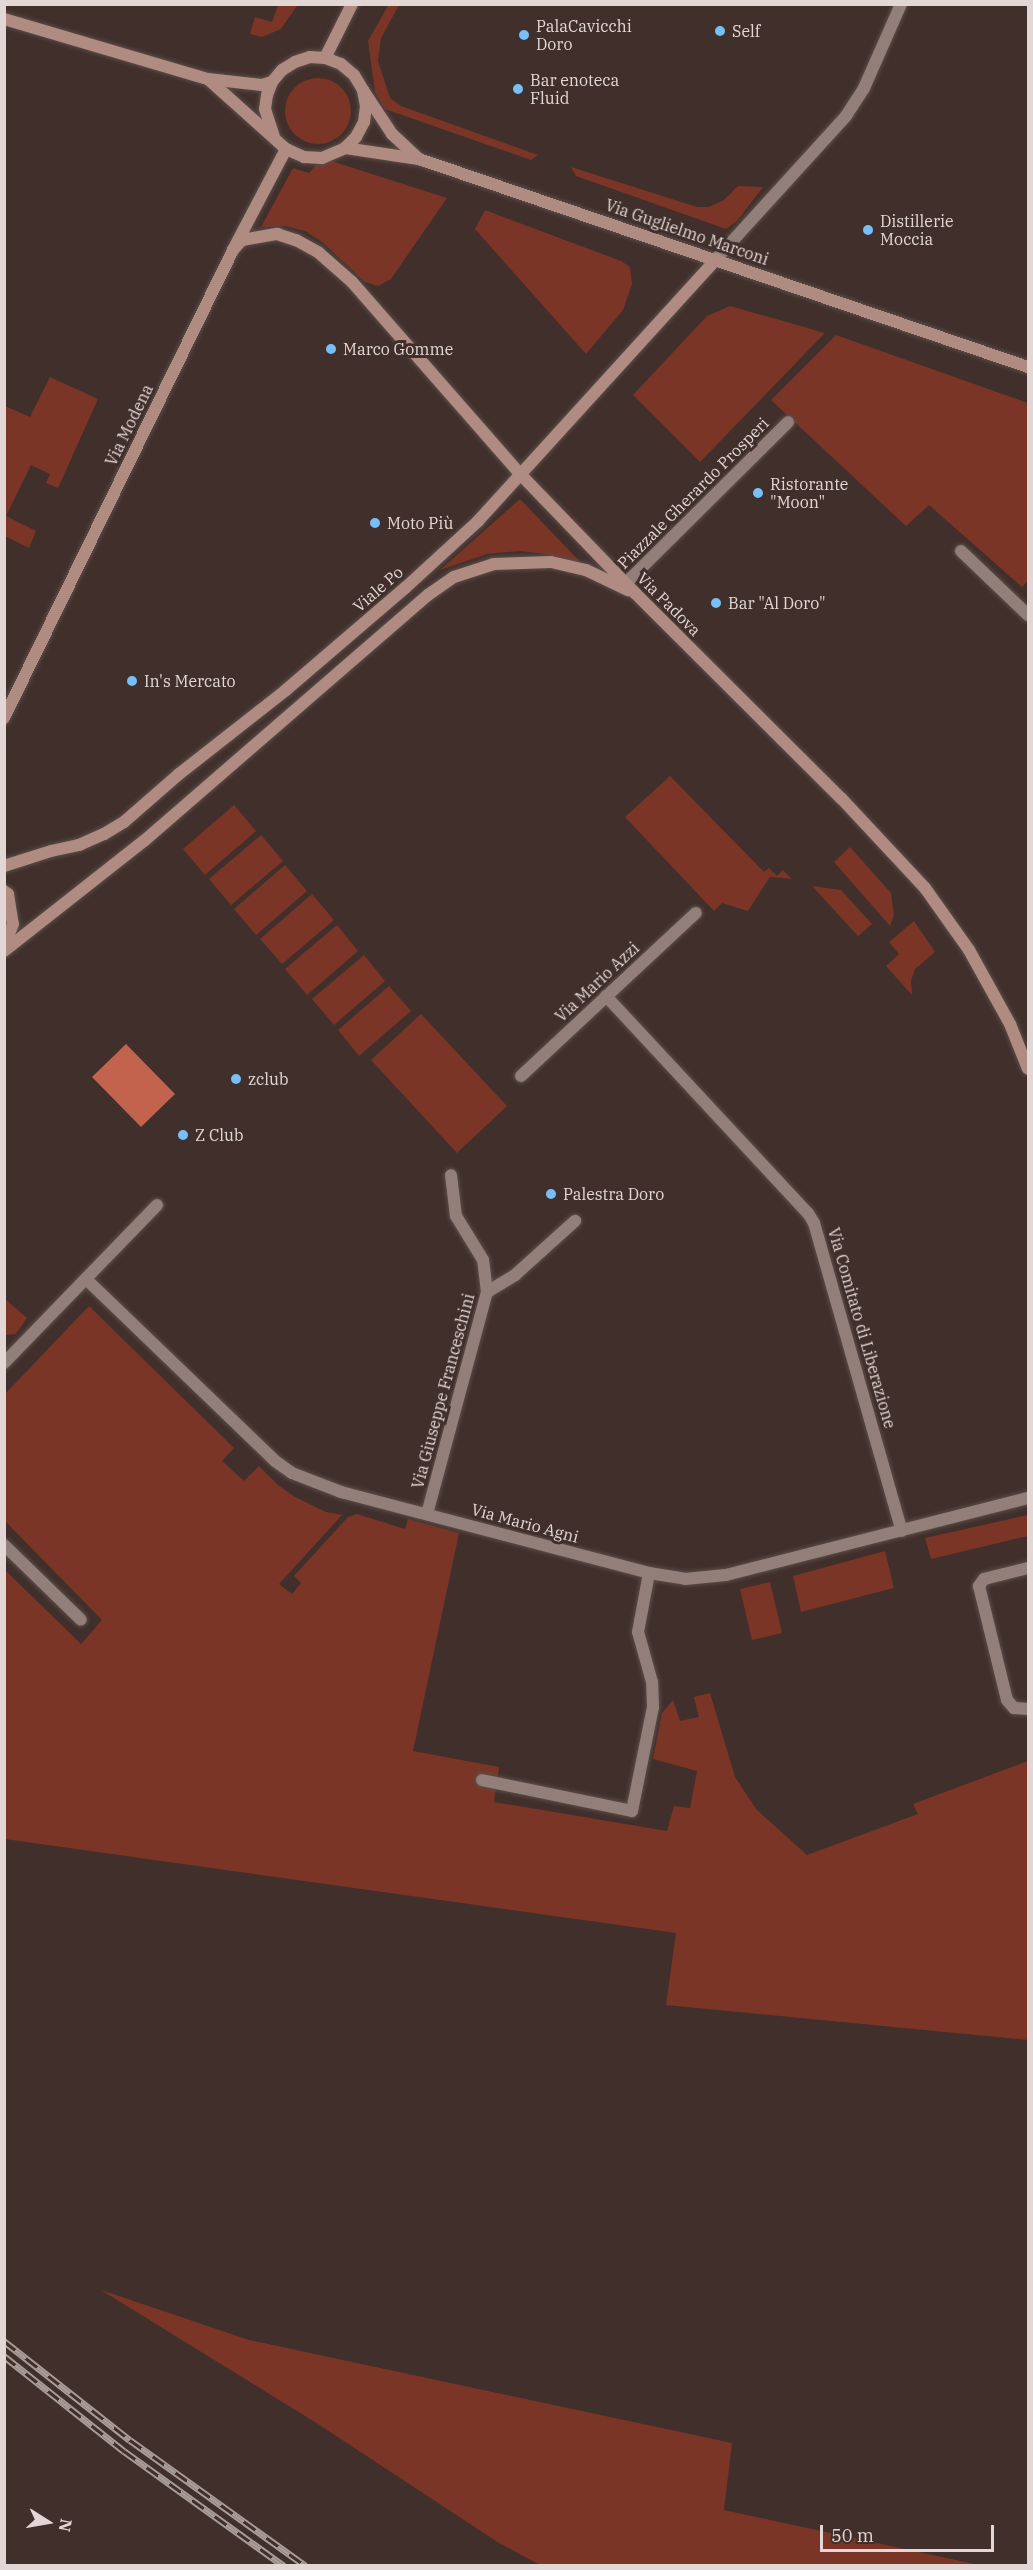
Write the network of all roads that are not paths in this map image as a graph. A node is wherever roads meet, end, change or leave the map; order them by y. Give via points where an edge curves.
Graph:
1 (352, 4) edge
2 (901, 4) edge
3 (4, 19) edge
4 (326, 58) junction
5 (208, 79) junction
6 (272, 82) junction
7 (363, 90) junction
8 (274, 136) junction
9 (345, 148) junction
10 (286, 149) junction
11 (419, 159) junction
12 (233, 250) junction
13 (716, 259) junction
14 (1029, 367) edge
15 (788, 422) dead end
16 (521, 475) junction
17 (961, 551) dead end
18 (624, 585) junction
19 (1029, 615) edge
20 (4, 718) edge
21 (4, 866) edge
22 (4, 891) edge
23 (696, 913) dead end
24 (4, 949) edge
25 (606, 996) junction
26 (1029, 1069) edge
27 (521, 1076) dead end
28 (451, 1175) dead end
29 (158, 1205) dead end
30 (575, 1221) dead end
31 (86, 1280) junction
32 (487, 1292) junction
33 (4, 1363) edge
34 (1029, 1498) edge
35 (427, 1514) junction
36 (902, 1531) junction
37 (4, 1545) edge
38 (1029, 1568) edge
39 (649, 1573) junction
40 (81, 1620) dead end
41 (1029, 1709) edge
42 (482, 1780) dead end

1 - 4 main road
2 - 13 street via 864,88 846,116
3 - 5 main road
4 - 6 main road via 310,57 295,62
4 - 7 main road via 354,75
5 - 6 main road via 262,85
5 - 8 main road
6 - 8 main road via 265,109
7 - 9 main road via 364,122
7 - 11 main road, Via Guglielmo Marconi via 392,135
8 - 10 main road
9 - 10 main road via 322,158 304,157
9 - 11 main road
10 - 12 main road, Via Modena
11 - 13 main road, Via Guglielmo Marconi
12 - 16 main road, Via Padova via 242,240 277,234 319,253 382,314
12 - 20 main road, Via Modena
13 - 14 main road, Via Guglielmo Marconi
13 - 16 main road, Viale Po
15 - 18 street, Piazzale Gherardo Prosperi
16 - 18 main road, Via Padova
16 - 21 main road, Viale Po via 405,588 124,822 79,845
17 - 19 street
18 - 24 main road via 586,570 533,561 481,566 448,580 145,840
18 - 26 main road, Via Padova via 841,798 925,888 969,950 1010,1024
22 - 24 main road via 8,894 13,924
23 - 25 street, Via Mario Azzi
25 - 27 street, Via Mario Azzi
25 - 36 street, Via Comitato di Liberazione via 814,1223
28 - 32 street, Via Giuseppe Franceschini via 456,1216 483,1260
29 - 31 street
30 - 32 street via 515,1275
31 - 33 street
31 - 35 street, Via Mario Agni via 283,1468 341,1492
32 - 35 street, Via Giuseppe Franceschini
34 - 36 street, Via Mario Agni
35 - 39 street, Via Mario Agni
36 - 39 street, Via Mario Agni via 726,1575 685,1579
37 - 40 street
38 - 41 street via 984,1579 979,1586 1007,1700 1014,1708
39 - 42 street via 638,1632 652,1682 653,1707 632,1811

